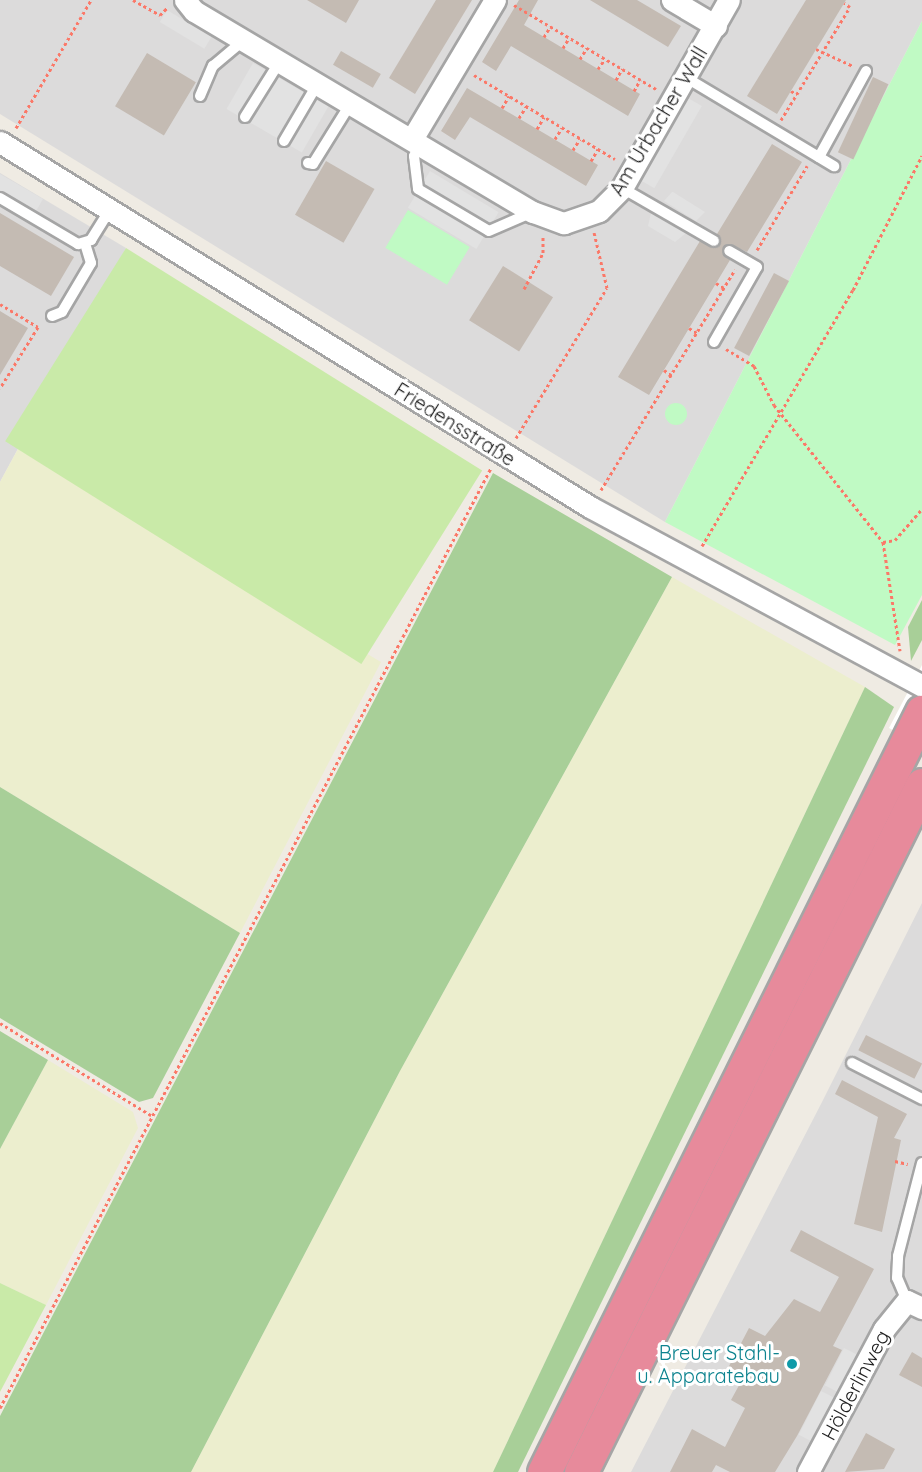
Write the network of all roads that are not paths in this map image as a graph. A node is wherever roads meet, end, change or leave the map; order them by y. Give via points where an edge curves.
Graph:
1 (185, 0) edge
2 (495, 0) edge
3 (672, 0) edge
4 (729, 0) edge
5 (716, 26) junction
6 (244, 40) junction
7 (280, 61) junction
8 (866, 71) road end
9 (686, 76) junction
10 (318, 83) junction
11 (200, 96) dead end
12 (351, 103) junction
13 (245, 117) dead end
14 (284, 141) dead end
15 (417, 142) junction
16 (3, 144) edge
17 (817, 155) junction
18 (308, 163) dead end
19 (834, 166) dead end
20 (627, 178) junction
21 (0, 198) edge
22 (110, 210) junction
23 (538, 215) junction
24 (714, 241) dead end
25 (85, 243) junction
26 (729, 250) dead end
27 (52, 316) dead end
28 (714, 342) road end
29 (922, 686) edge
30 (915, 725) edge
31 (922, 785) edge
32 (852, 1063) dead end
33 (922, 1099) edge
34 (922, 1163) edge
35 (914, 1305) edge
36 (544, 1472) edge
37 (581, 1472) edge
38 (808, 1472) edge

1 - 6 street
2 - 15 street
3 - 5 street
4 - 5 street, Am Urbacher Wall
5 - 9 street, Am Urbacher Wall
6 - 7 street
6 - 11 lane via 213,66
7 - 10 street
7 - 13 lane
8 - 17 lane
9 - 17 lane
9 - 20 street, Am Urbacher Wall
10 - 12 street
10 - 14 lane
12 - 15 street
12 - 18 lane via 313,164
15 - 23 street
15 - 23 lane via 414,156 418,189 489,231
16 - 22 street, Friedensstraße
17 - 19 lane
20 - 23 street, Am Urbacher Wall via 587,219 564,224
20 - 24 lane
21 - 25 lane via 68,239
22 - 25 lane
22 - 29 street, Friedensstraße via 590,507 691,565
25 - 27 lane via 91,263 62,312
26 - 28 lane via 757,267
30 - 36 highway
31 - 37 highway
32 - 33 lane
34 - 35 lane, Hölderlinweg via 898,1256 897,1278
35 - 38 street, Hölderlinweg via 884,1329

